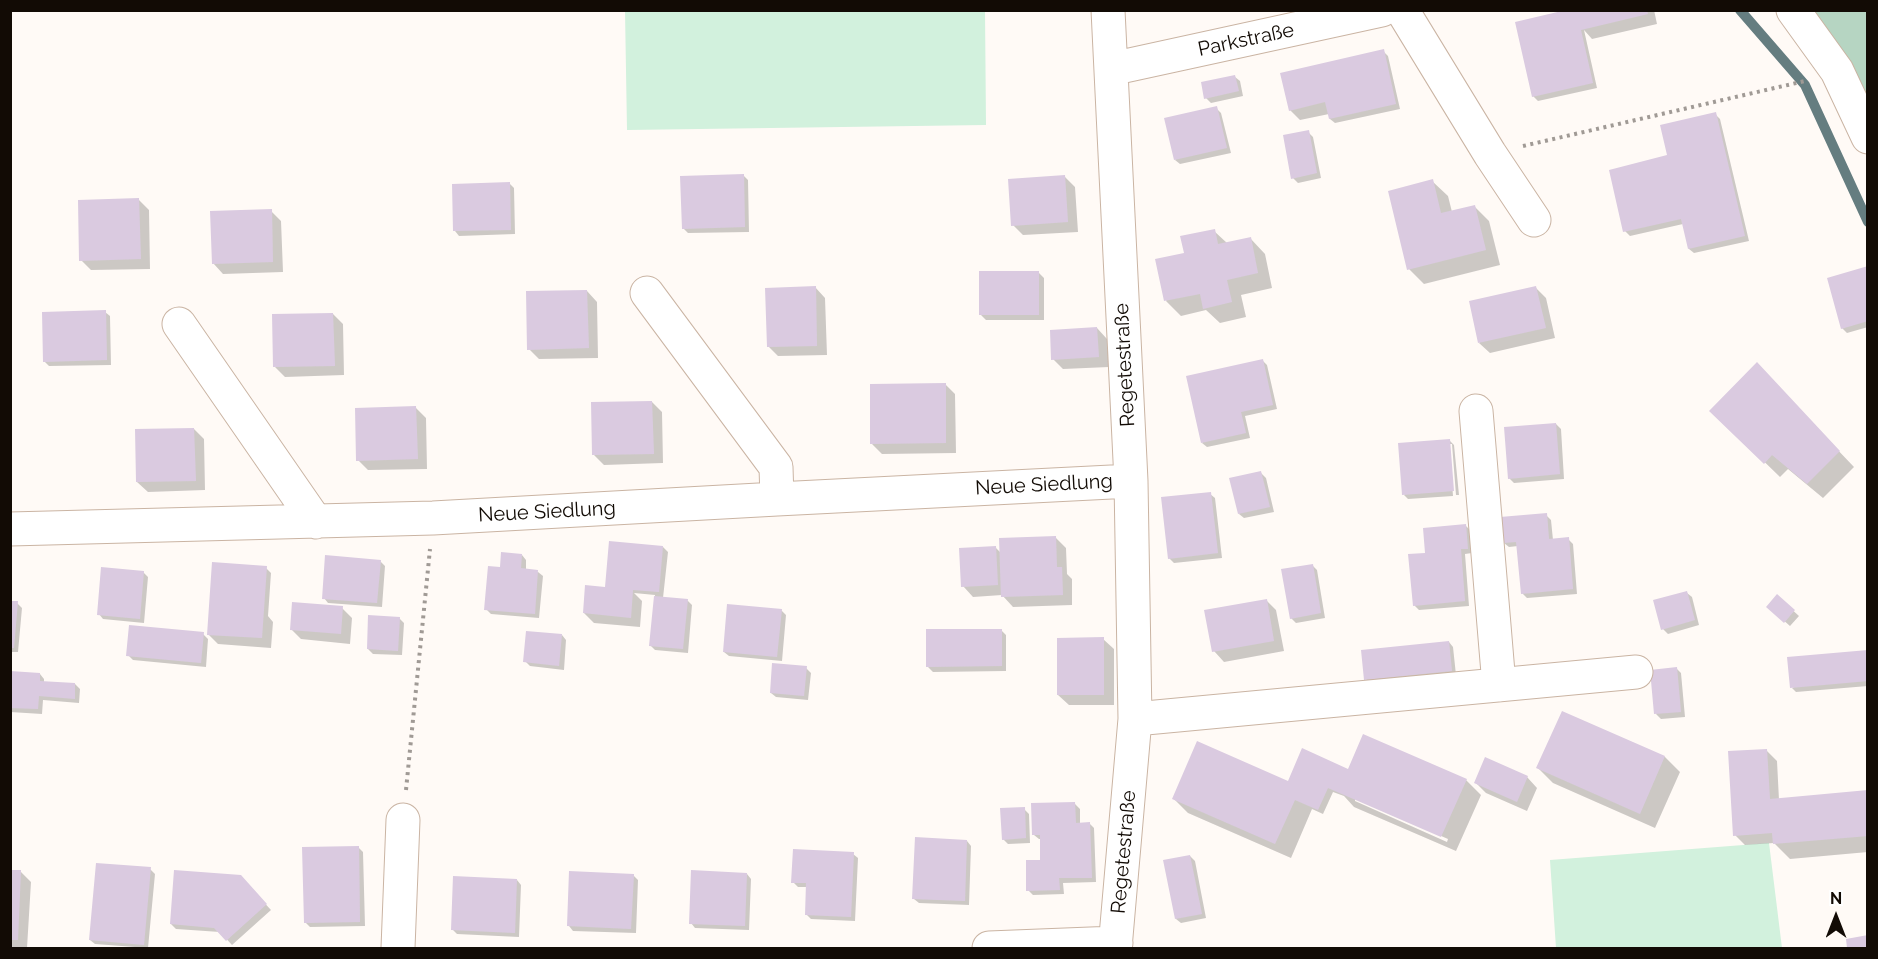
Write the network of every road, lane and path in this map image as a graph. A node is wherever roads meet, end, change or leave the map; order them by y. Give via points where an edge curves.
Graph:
1 (1108, 10) edge
2 (1382, 10) edge
3 (1402, 10) edge
4 (1793, 10) edge
5 (1111, 69) junction
6 (1789, 85) dead end
7 (1868, 137) edge
8 (1490, 154) junction
9 (1534, 220) dead end
10 (647, 292) dead end
11 (179, 324) dead end
12 (1476, 411) dead end
13 (1131, 481) junction
14 (777, 499) junction
15 (433, 518) junction
16 (316, 522) junction
17 (10, 530) edge
18 (1636, 672) dead end
19 (1499, 685) junction
20 (1135, 719) junction
21 (403, 820) joint
22 (1116, 946) edge
23 (398, 948) edge
24 (989, 948) edge

1 - 5 street, Regetestraße
2 - 5 street, Parkstraße
3 - 8 street
4 - 7 street via 1837,71
5 - 13 street, Regetestraße
6 - 8 path
8 - 9 street
10 - 14 street via 776,467
11 - 16 street
12 - 19 street
13 - 14 street, Neue Siedlung
13 - 20 street, Regetestraße
14 - 15 street, Neue Siedlung
15 - 16 street, Neue Siedlung
15 - 21 path
16 - 17 street, Neue Siedlung
18 - 19 street
19 - 20 street
20 - 22 street, Regetestraße
21 - 23 street
22 - 24 street

